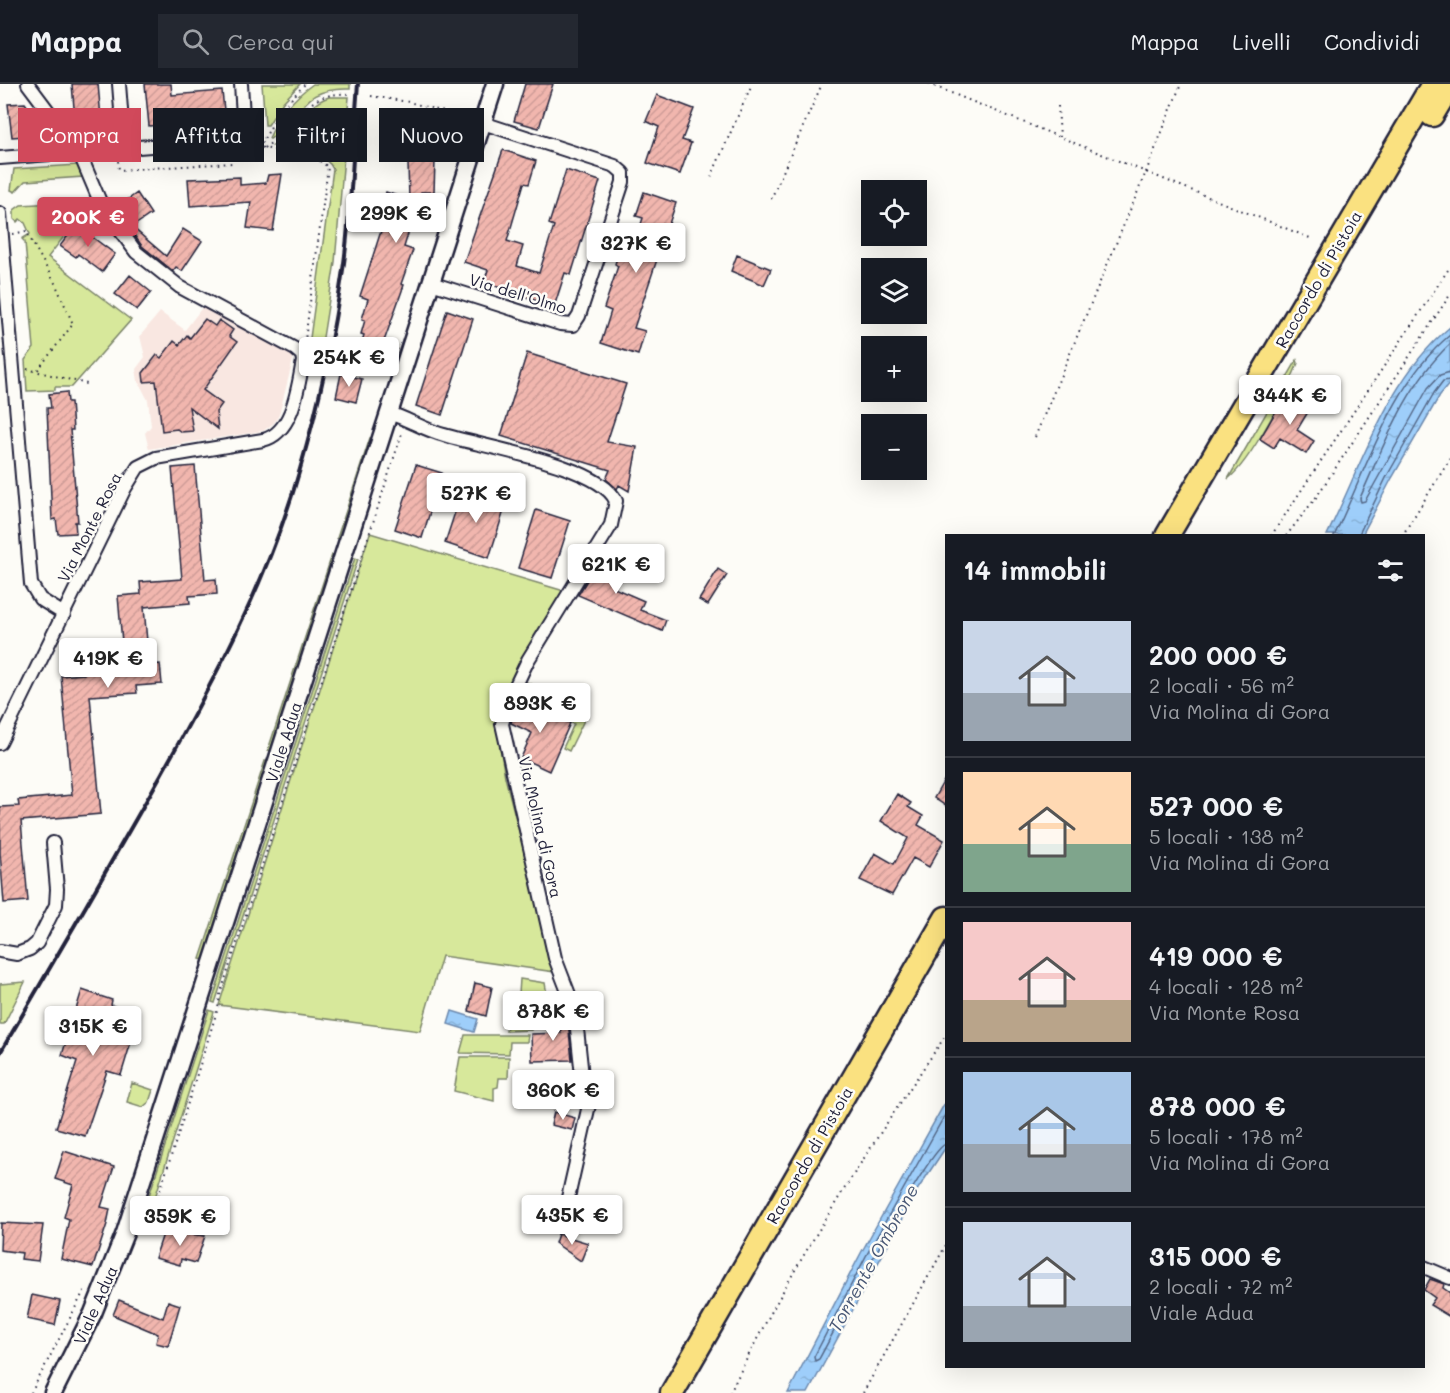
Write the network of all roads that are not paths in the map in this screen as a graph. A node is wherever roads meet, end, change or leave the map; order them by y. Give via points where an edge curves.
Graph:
1 (28, 84) edge
2 (119, 84) edge
3 (241, 84) edge
4 (495, 84) edge
5 (1433, 84) edge
6 (1450, 84) edge
7 (46, 108) edge
8 (121, 108) edge
9 (484, 120) edge
10 (484, 123) edge
11 (141, 147) edge
12 (18, 157) edge
13 (0, 158) edge
14 (84, 162) edge
15 (470, 162) edge
16 (0, 213) edge
17 (431, 284) junction
18 (397, 416) junction
19 (1168, 534) edge
20 (1186, 534) edge
21 (64, 614) junction
22 (2, 735) edge
23 (53, 843) dead end
24 (945, 920) edge
25 (945, 946) edge
26 (0, 951) edge
27 (565, 1211) dead end
28 (1425, 1267) edge
29 (1450, 1278) edge
30 (53, 1393) edge
31 (672, 1393) edge
32 (688, 1393) edge

1 - 7 street
2 - 8 street
3 - 11 street via 244,132 239,139
4 - 9 main road, Viale Adua
5 - 19 highway, Raccordo di Pistoia
6 - 20 highway, Raccordo di Pistoia
10 - 17 street, Via dell'Olmo via 618,168 624,176 620,193 573,325
12 - 13 street
14 - 21 street, Via Monte Rosa via 109,216 147,262 180,287 302,355 303,363 287,421 276,435 160,457 138,468
15 - 17 main road, Viale Adua
16 - 21 street via 31,584 40,599
17 - 18 main road, Viale Adua
18 - 27 street, Via Molina di Gora via 439,434 573,470 606,488 616,501 611,525 528,660 502,724 555,958 575,1010 582,1076 591,1096
18 - 30 main road, Viale Adua via 123,1240 93,1313
21 - 22 street, Via Monte Rosa
23 - 26 street via 57,894 51,918 30,950 17,954
24 - 31 highway, Raccordo di Pistoia
25 - 32 highway, Raccordo di Pistoia
28 - 29 street

